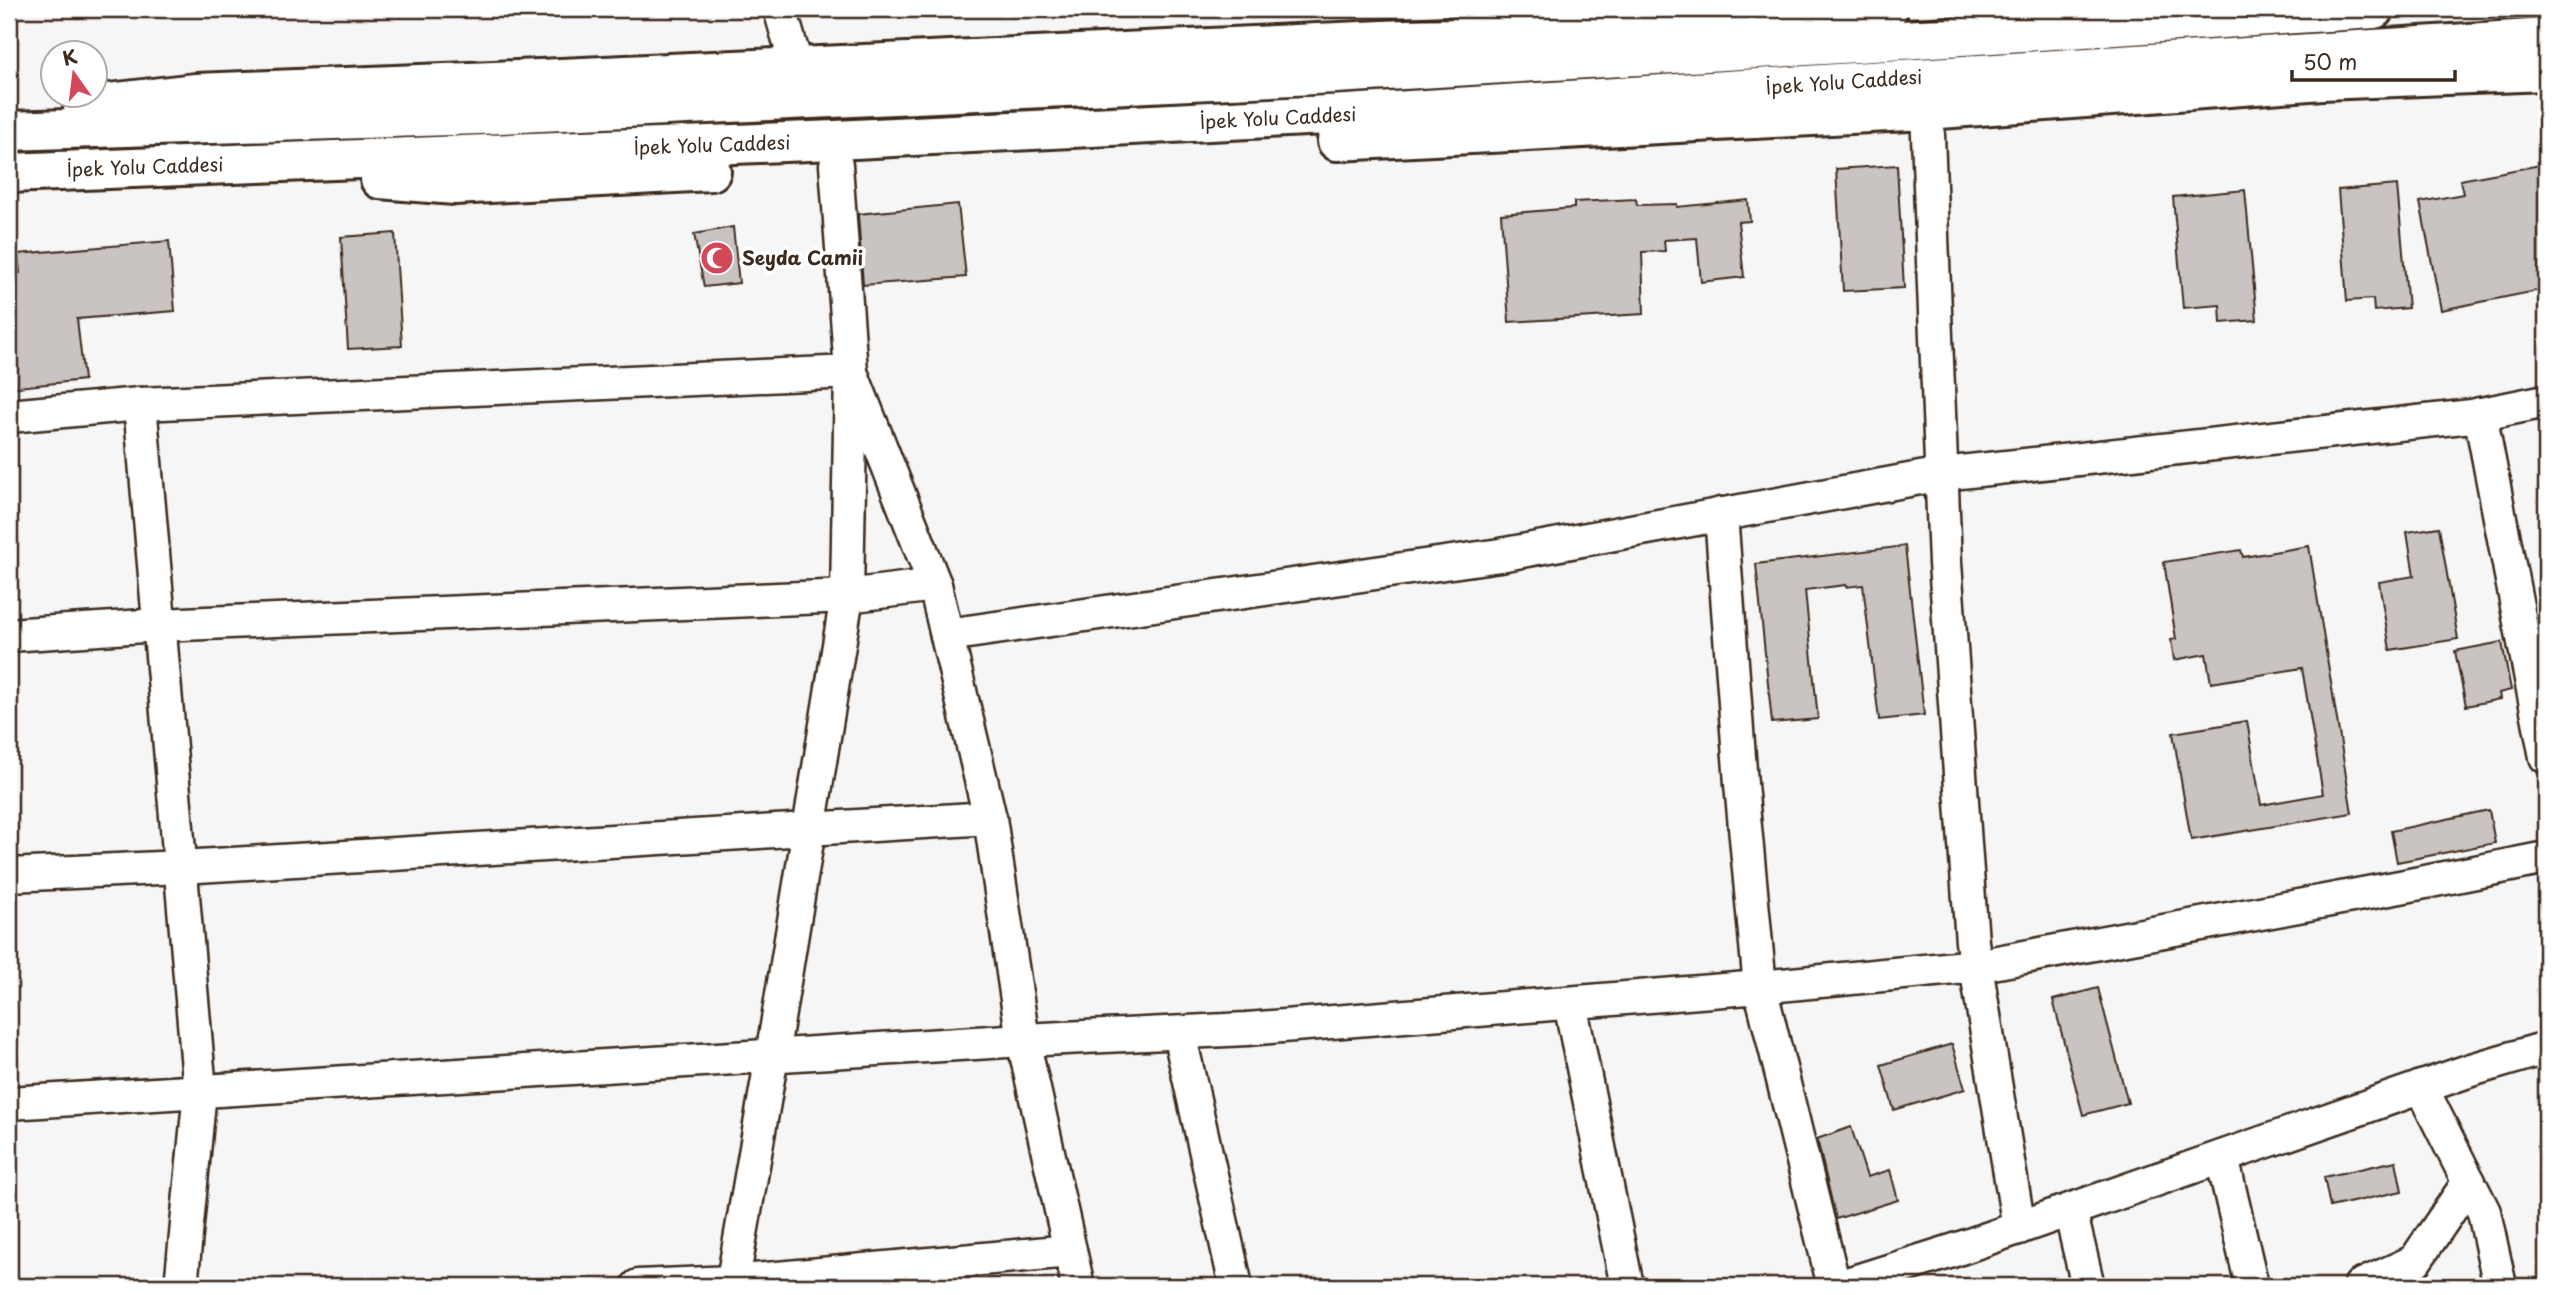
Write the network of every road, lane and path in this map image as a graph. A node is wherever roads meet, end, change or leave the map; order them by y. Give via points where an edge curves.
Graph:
1 (780, 9) edge
2 (1877, 9) edge
3 (2374, 9) edge
4 (2546, 38) edge
5 (797, 68) junction
6 (2546, 71) edge
7 (1927, 110) junction
8 (9, 117) edge
9 (9, 131) edge
10 (836, 164) junction
11 (210, 165) junction
12 (9, 173) edge
13 (851, 372) junction
14 (2546, 401) edge
15 (140, 404) junction
16 (2480, 414) junction
17 (9, 416) edge
18 (1942, 474) junction
19 (1721, 514) junction
20 (935, 585) junction
21 (848, 596) junction
22 (159, 625) junction
23 (9, 635) edge
24 (947, 635) junction
25 (2546, 757) edge
26 (990, 818) junction
27 (809, 830) junction
28 (2546, 858) edge
29 (181, 867) junction
30 (9, 875) edge
31 (1976, 966) junction
32 (1760, 987) junction
33 (1570, 1003) junction
34 (1179, 1032) junction
35 (1023, 1040) junction
36 (2546, 1048) edge
37 (772, 1056) junction
38 (2421, 1087) junction
39 (200, 1091) junction
40 (9, 1103) edge
41 (2222, 1157) junction
42 (2469, 1182) junction
43 (2070, 1210) junction
44 (2019, 1228) junction
45 (1070, 1251) junction
46 (732, 1284) edge
47 (181, 1286) edge
48 (638, 1286) edge
49 (1078, 1286) edge
50 (1236, 1286) edge
51 (1626, 1286) edge
52 (1835, 1286) edge
53 (1841, 1286) edge
54 (2088, 1286) edge
55 (2252, 1286) edge
56 (2360, 1286) edge
57 (2500, 1286) edge

1 - 5 street
2 - 5 highway via 1554,32
3 - 9 highway, İpek Yolu Caddesi via 1350,74 520,114
4 - 11 highway, İpek Yolu Caddesi via 1347,114
5 - 8 highway via 196,93
6 - 7 highway via 2322,80
7 - 10 highway
7 - 18 street
10 - 11 highway via 455,186
10 - 13 street
11 - 12 highway, İpek Yolu Caddesi
13 - 15 street
13 - 20 street
13 - 21 street
14 - 16 street
15 - 17 street
15 - 22 street
16 - 18 street
16 - 25 street
18 - 19 street
18 - 31 street
19 - 24 street via 1500,555
19 - 32 street
20 - 21 street
20 - 24 street
21 - 22 street
21 - 27 street
22 - 23 street
22 - 29 street
24 - 26 street
26 - 27 street
26 - 35 street
27 - 29 street
27 - 37 street
28 - 31 street
29 - 30 street
29 - 39 street
31 - 32 street
31 - 44 street
32 - 33 street
32 - 52 street
33 - 34 street
33 - 51 street
34 - 35 street
34 - 50 street
35 - 37 street
35 - 45 street
36 - 38 street
37 - 39 street
37 - 46 street
38 - 41 street
38 - 42 street
39 - 40 street
39 - 47 street
41 - 43 street
41 - 55 street
42 - 56 street via 2415,1261
42 - 57 street via 2484,1212
43 - 44 street
43 - 54 street
44 - 53 street
45 - 46 street
45 - 49 street
46 - 48 street

